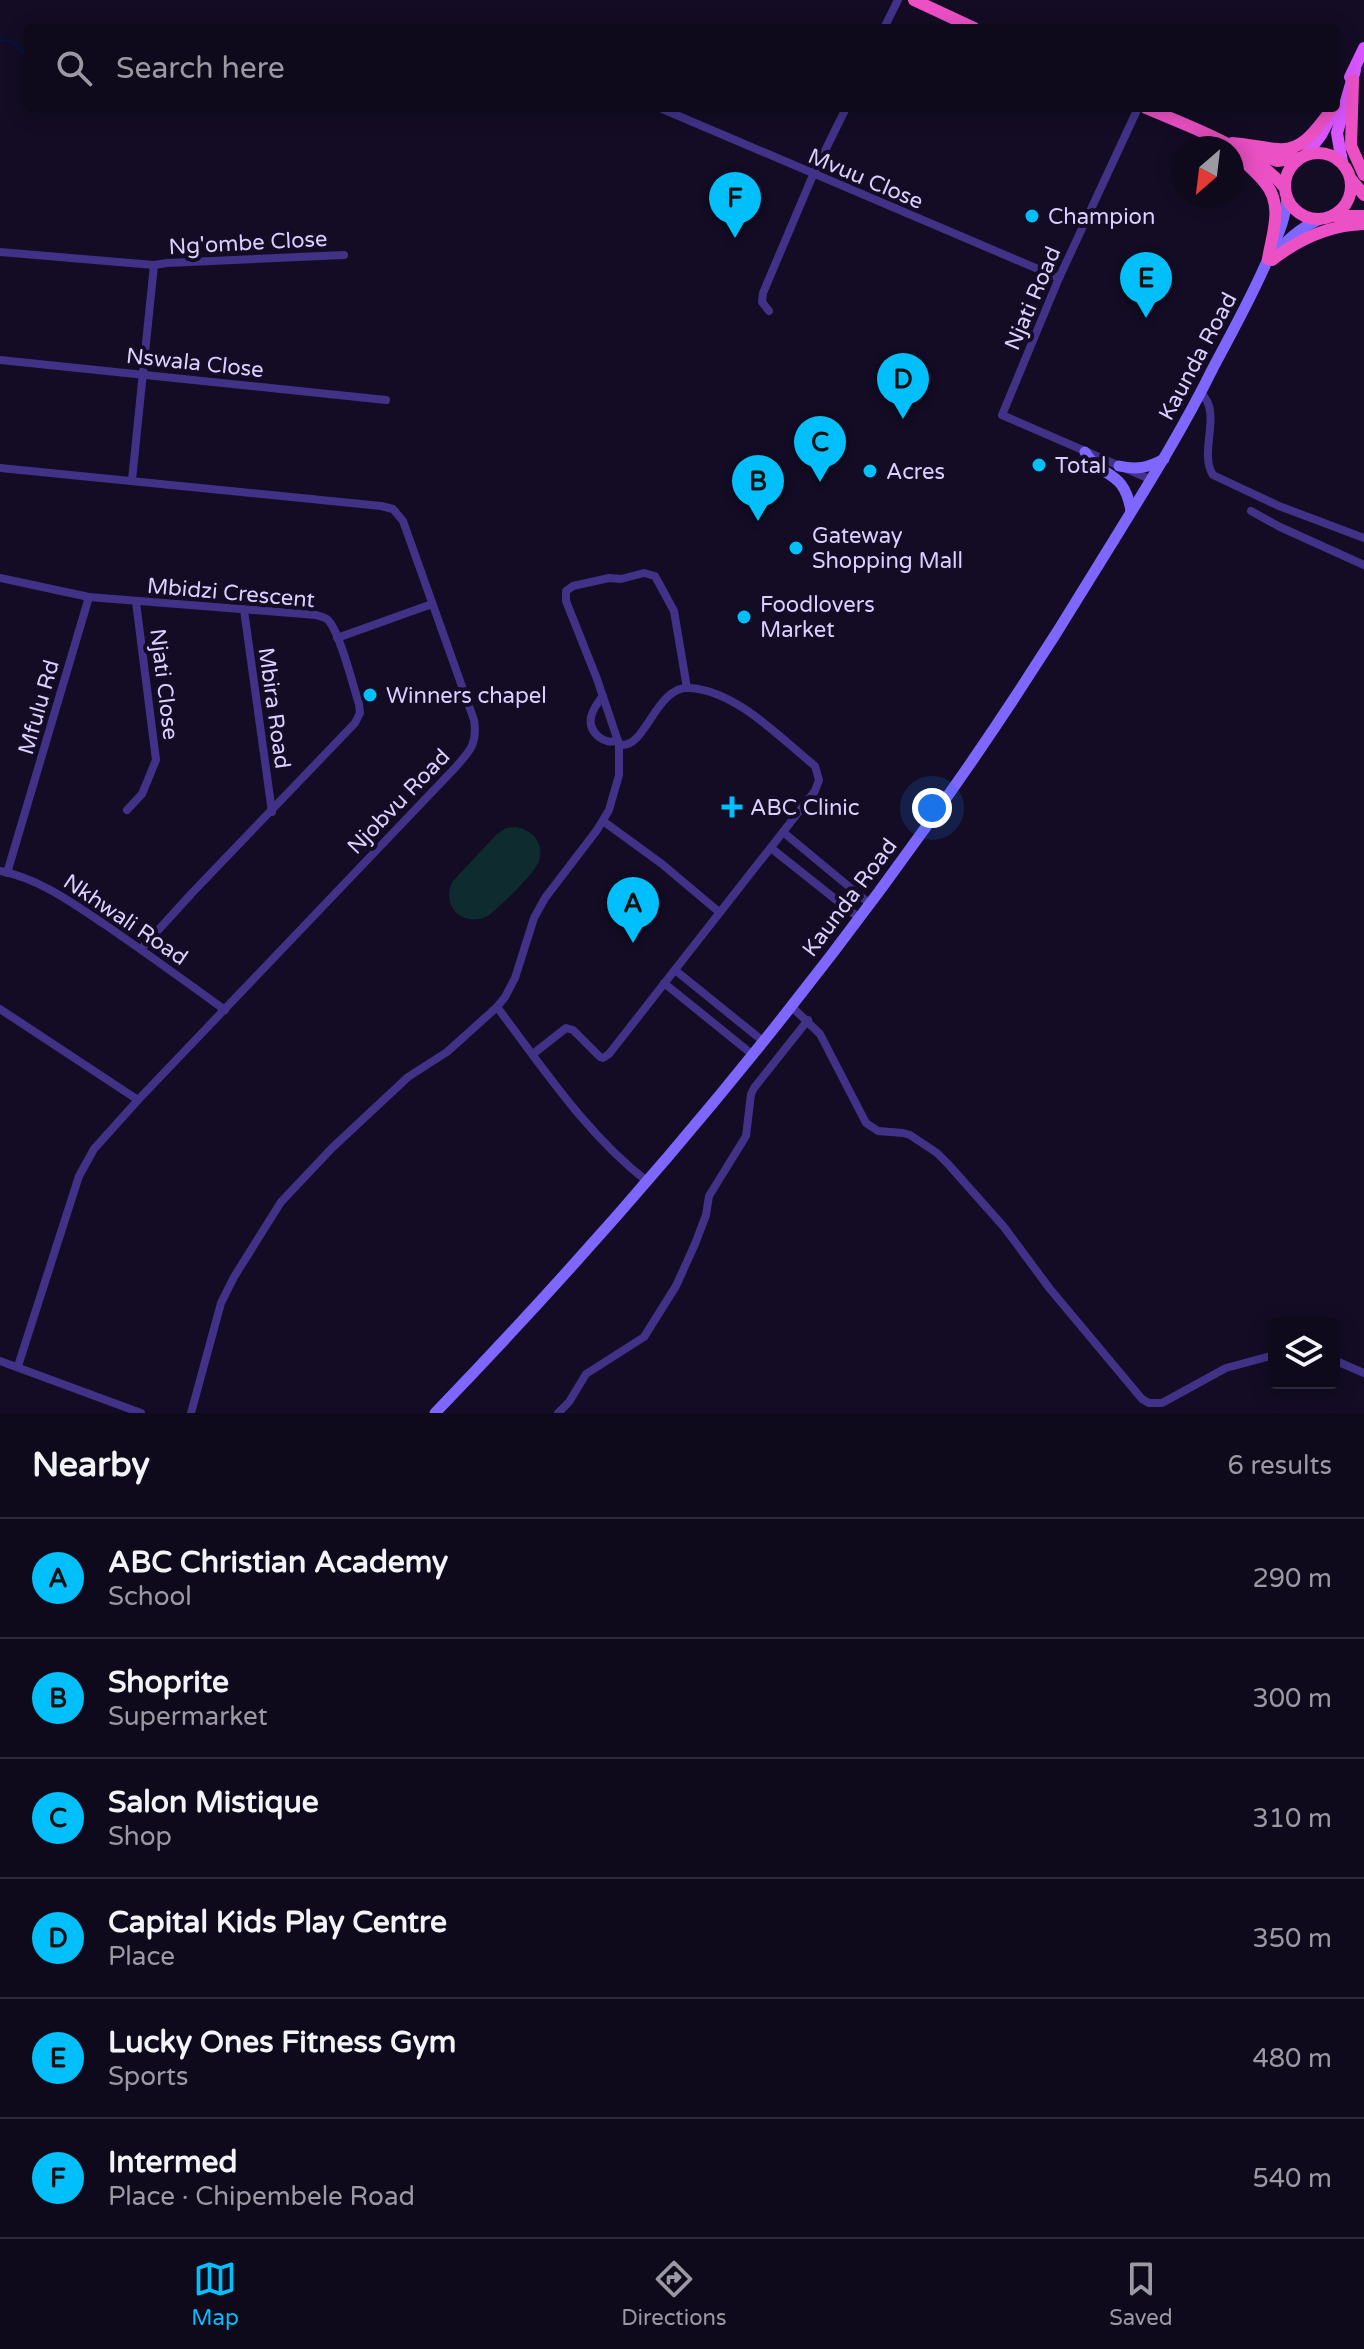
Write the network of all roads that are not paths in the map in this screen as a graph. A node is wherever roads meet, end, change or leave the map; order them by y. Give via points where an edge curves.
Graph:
1 (898, 0) edge
2 (914, 0) edge
3 (886, 24) edge
4 (965, 24) edge
5 (1364, 48) edge
6 (1354, 75) junction
7 (1340, 97) edge
8 (669, 112) edge
9 (844, 112) edge
10 (1136, 112) edge
11 (1155, 112) edge
12 (1329, 112) edge
13 (1332, 112) edge
14 (1207, 136) edge
15 (1244, 146) edge
16 (1244, 151) edge
17 (1244, 155) edge
18 (1302, 156) junction
19 (1244, 161) edge
20 (1342, 162) junction
21 (813, 175) junction
22 (1358, 177) edge
23 (1286, 192) junction
24 (1364, 195) edge
25 (1364, 216) edge
26 (1326, 218) junction
27 (1364, 224) edge
28 (0, 252) edge
29 (344, 255) dead end
30 (1269, 262) junction
31 (154, 265) junction
32 (1059, 278) junction
33 (769, 311) dead end
34 (0, 360) edge
35 (143, 375) junction
36 (1201, 393) junction
37 (386, 400) dead end
38 (1085, 452) junction
39 (1166, 458) junction
40 (1119, 466) junction
41 (0, 468) edge
42 (132, 480) junction
43 (1152, 480) junction
44 (1131, 511) junction
45 (1251, 511) dead end
46 (1364, 538) edge
47 (1364, 565) edge
48 (0, 578) edge
49 (89, 597) junction
50 (136, 602) junction
51 (432, 604) junction
52 (244, 610) junction
53 (337, 638) junction
54 (687, 688) junction
55 (603, 696) junction
56 (618, 743) junction
57 (127, 810) dead end
58 (272, 812) junction
59 (603, 821) junction
60 (783, 832) junction
61 (771, 848) junction
62 (4, 872) edge
63 (870, 904) junction
64 (719, 912) junction
65 (859, 918) junction
66 (141, 949) junction
67 (675, 970) junction
68 (664, 983) junction
69 (497, 1007) junction
70 (792, 1007) junction
71 (0, 1009) edge
72 (225, 1010) junction
73 (808, 1020) junction
74 (764, 1042) junction
75 (533, 1054) junction
76 (753, 1055) junction
77 (138, 1100) junction
78 (648, 1182) junction
79 (1268, 1357) edge
80 (0, 1361) edge
81 (1340, 1363) edge
82 (18, 1366) junction
83 (1364, 1373) edge
84 (141, 1413) edge
85 (191, 1413) edge
86 (435, 1413) edge
87 (558, 1413) edge

1 - 3 street
2 - 4 highway
5 - 6 main road
6 - 7 main road
6 - 20 main road via 1337,133
6 - 22 highway via 1351,146
8 - 21 street, Mvuu Close
9 - 21 street
10 - 32 street, Njati Road
11 - 14 highway
12 - 15 highway via 1309,138 1293,148
13 - 18 main road
16 - 18 highway via 1277,161
17 - 23 highway via 1267,169
18 - 20 highway via 1325,153
18 - 23 highway via 1286,177
19 - 30 highway via 1273,195
20 - 22 highway
21 - 32 street, Mvuu Close
21 - 33 street via 763,293
22 - 24 highway
22 - 26 highway via 1342,210
23 - 26 highway via 1300,214
23 - 30 main road, Kaunda Road via 1284,222
25 - 26 highway
26 - 30 main road, Kaunda Road via 1296,232
27 - 30 highway via 1328,229
28 - 31 street, Ng'ombe Close
29 - 31 street, Ng'ombe Close
30 - 36 main road, Kaunda Road
31 - 35 street
32 - 38 street, Njati Road via 1002,415
34 - 35 street, Nswala Close
35 - 37 street, Nswala Close
35 - 42 street
36 - 39 main road, Kaunda Road
36 - 46 street via 1211,422 1208,467 1213,475
38 - 40 street
38 - 44 main road via 1121,482
39 - 40 main road via 1145,467
39 - 43 main road, Kaunda Road
40 - 43 street
41 - 42 street, Njobvu Road
42 - 51 street, Njobvu Road via 388,507 403,521
43 - 44 main road, Kaunda Road
44 - 63 main road, Kaunda Road via 1033,672
45 - 47 street
48 - 49 street, Mbidzi Crescent
49 - 50 street, Mbidzi Crescent
49 - 62 street, Mfulu Rd
50 - 52 street, Mbidzi Crescent
50 - 57 street, Njati Close via 156,760 142,794
51 - 53 street
51 - 72 street, Njobvu Road via 474,720 473,746
52 - 53 street, Mbidzi Crescent via 316,615 326,619
52 - 58 street, Mbira Road
53 - 58 street via 359,704 358,719
54 - 55 street via 674,611 659,578 644,573 566,591
54 - 56 street via 661,703 634,742
54 - 60 street via 733,701 817,769 815,791
55 - 56 street
55 - 56 street via 590,715 590,726 604,740
56 - 59 street via 617,787
58 - 66 street
59 - 64 street
59 - 69 street via 545,898 515,978
60 - 61 street
60 - 63 street
61 - 64 street
61 - 65 street
62 - 66 street, Nkhwali Road via 43,885
63 - 65 main road, Kaunda Road
64 - 67 street
65 - 70 main road, Kaunda Road
66 - 72 street, Nkhwali Road
67 - 68 street
67 - 74 street
68 - 75 street via 603,1058 566,1028
68 - 76 street
69 - 75 street
69 - 85 street via 447,1052 408,1077 281,1202 221,1303
70 - 73 street
70 - 74 main road, Kaunda Road
71 - 77 street
72 - 77 street, Njobvu Road
73 - 79 street via 866,1123 878,1131 910,1135 937,1153 1004,1227 1142,1399 1162,1403 1226,1368
73 - 87 street via 754,1088 746,1136 709,1196 676,1286 644,1337 586,1374
74 - 76 main road, Kaunda Road
75 - 78 street via 587,1124
76 - 78 main road, Kaunda Road
77 - 82 street, Njobvu Road via 82,1169
78 - 86 main road, Kaunda Road
80 - 82 street
81 - 83 street
82 - 84 street

